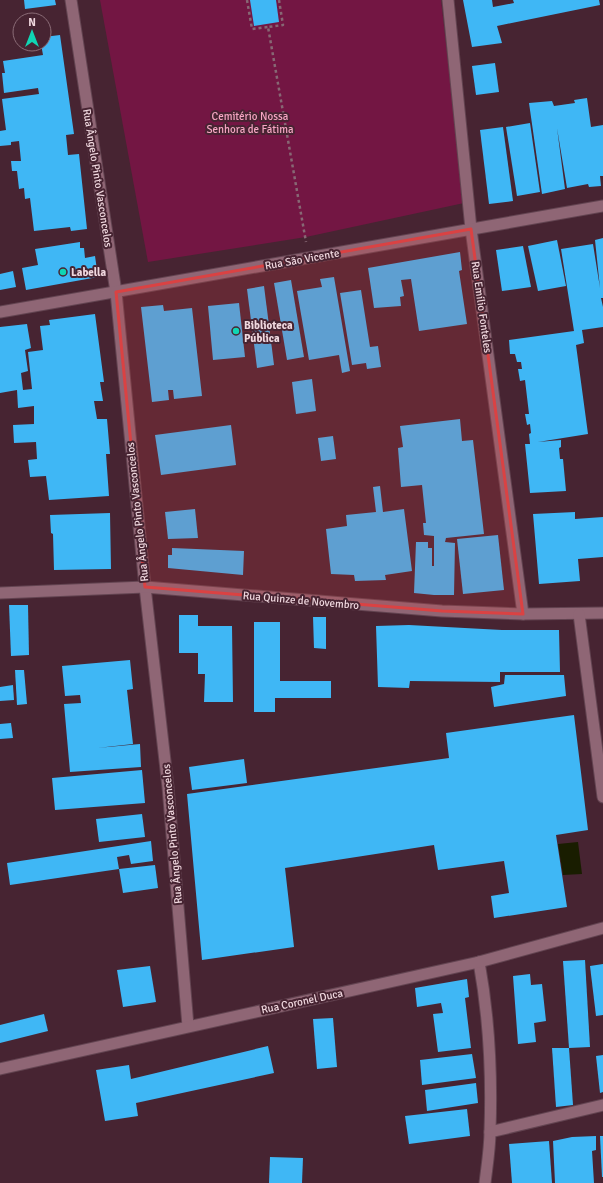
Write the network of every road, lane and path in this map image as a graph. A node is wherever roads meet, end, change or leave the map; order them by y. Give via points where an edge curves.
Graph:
1 (71, 0) edge
2 (247, 0) edge
3 (279, 0) edge
4 (448, 0) edge
5 (268, 27) junction
6 (603, 206) edge
7 (471, 229) junction
8 (309, 258) junction
9 (116, 292) junction
10 (0, 312) edge
11 (144, 587) junction
12 (0, 593) edge
13 (603, 613) edge
14 (523, 614) junction
15 (579, 614) junction
16 (603, 798) edge
17 (603, 928) edge
18 (479, 962) junction
19 (188, 1026) junction
20 (0, 1069) edge
21 (603, 1105) edge
22 (490, 1132) junction
23 (485, 1183) edge

1 - 9 street, Rua Ângelo Pinto Vasconcelos
2 - 5 path via 252,29
3 - 5 path via 284,25
4 - 7 street, Rua Emílio Fonteles
5 - 8 path
6 - 7 street, Rua São Vicente
7 - 8 street, Rua São Vicente
7 - 14 street, Rua Emílio Fonteles
8 - 9 street, Rua São Vicente
9 - 10 street, Rua São Vicente
9 - 11 street, Rua Ângelo Pinto Vasconcelos
11 - 12 street, Rua Quinze de Novembro
11 - 14 street, Rua Quinze de Novembro via 442,611
11 - 19 street, Rua Ângelo Pinto Vasconcelos via 168,787
13 - 15 street, Rua Quinze de Novembro
14 - 15 street, Rua Quinze de Novembro
15 - 16 street
17 - 18 street, Rua Coronel Duca
18 - 19 street, Rua Coronel Duca
18 - 22 street via 485,998
19 - 20 street, Rua Coronel Duca
21 - 22 street
22 - 23 street

